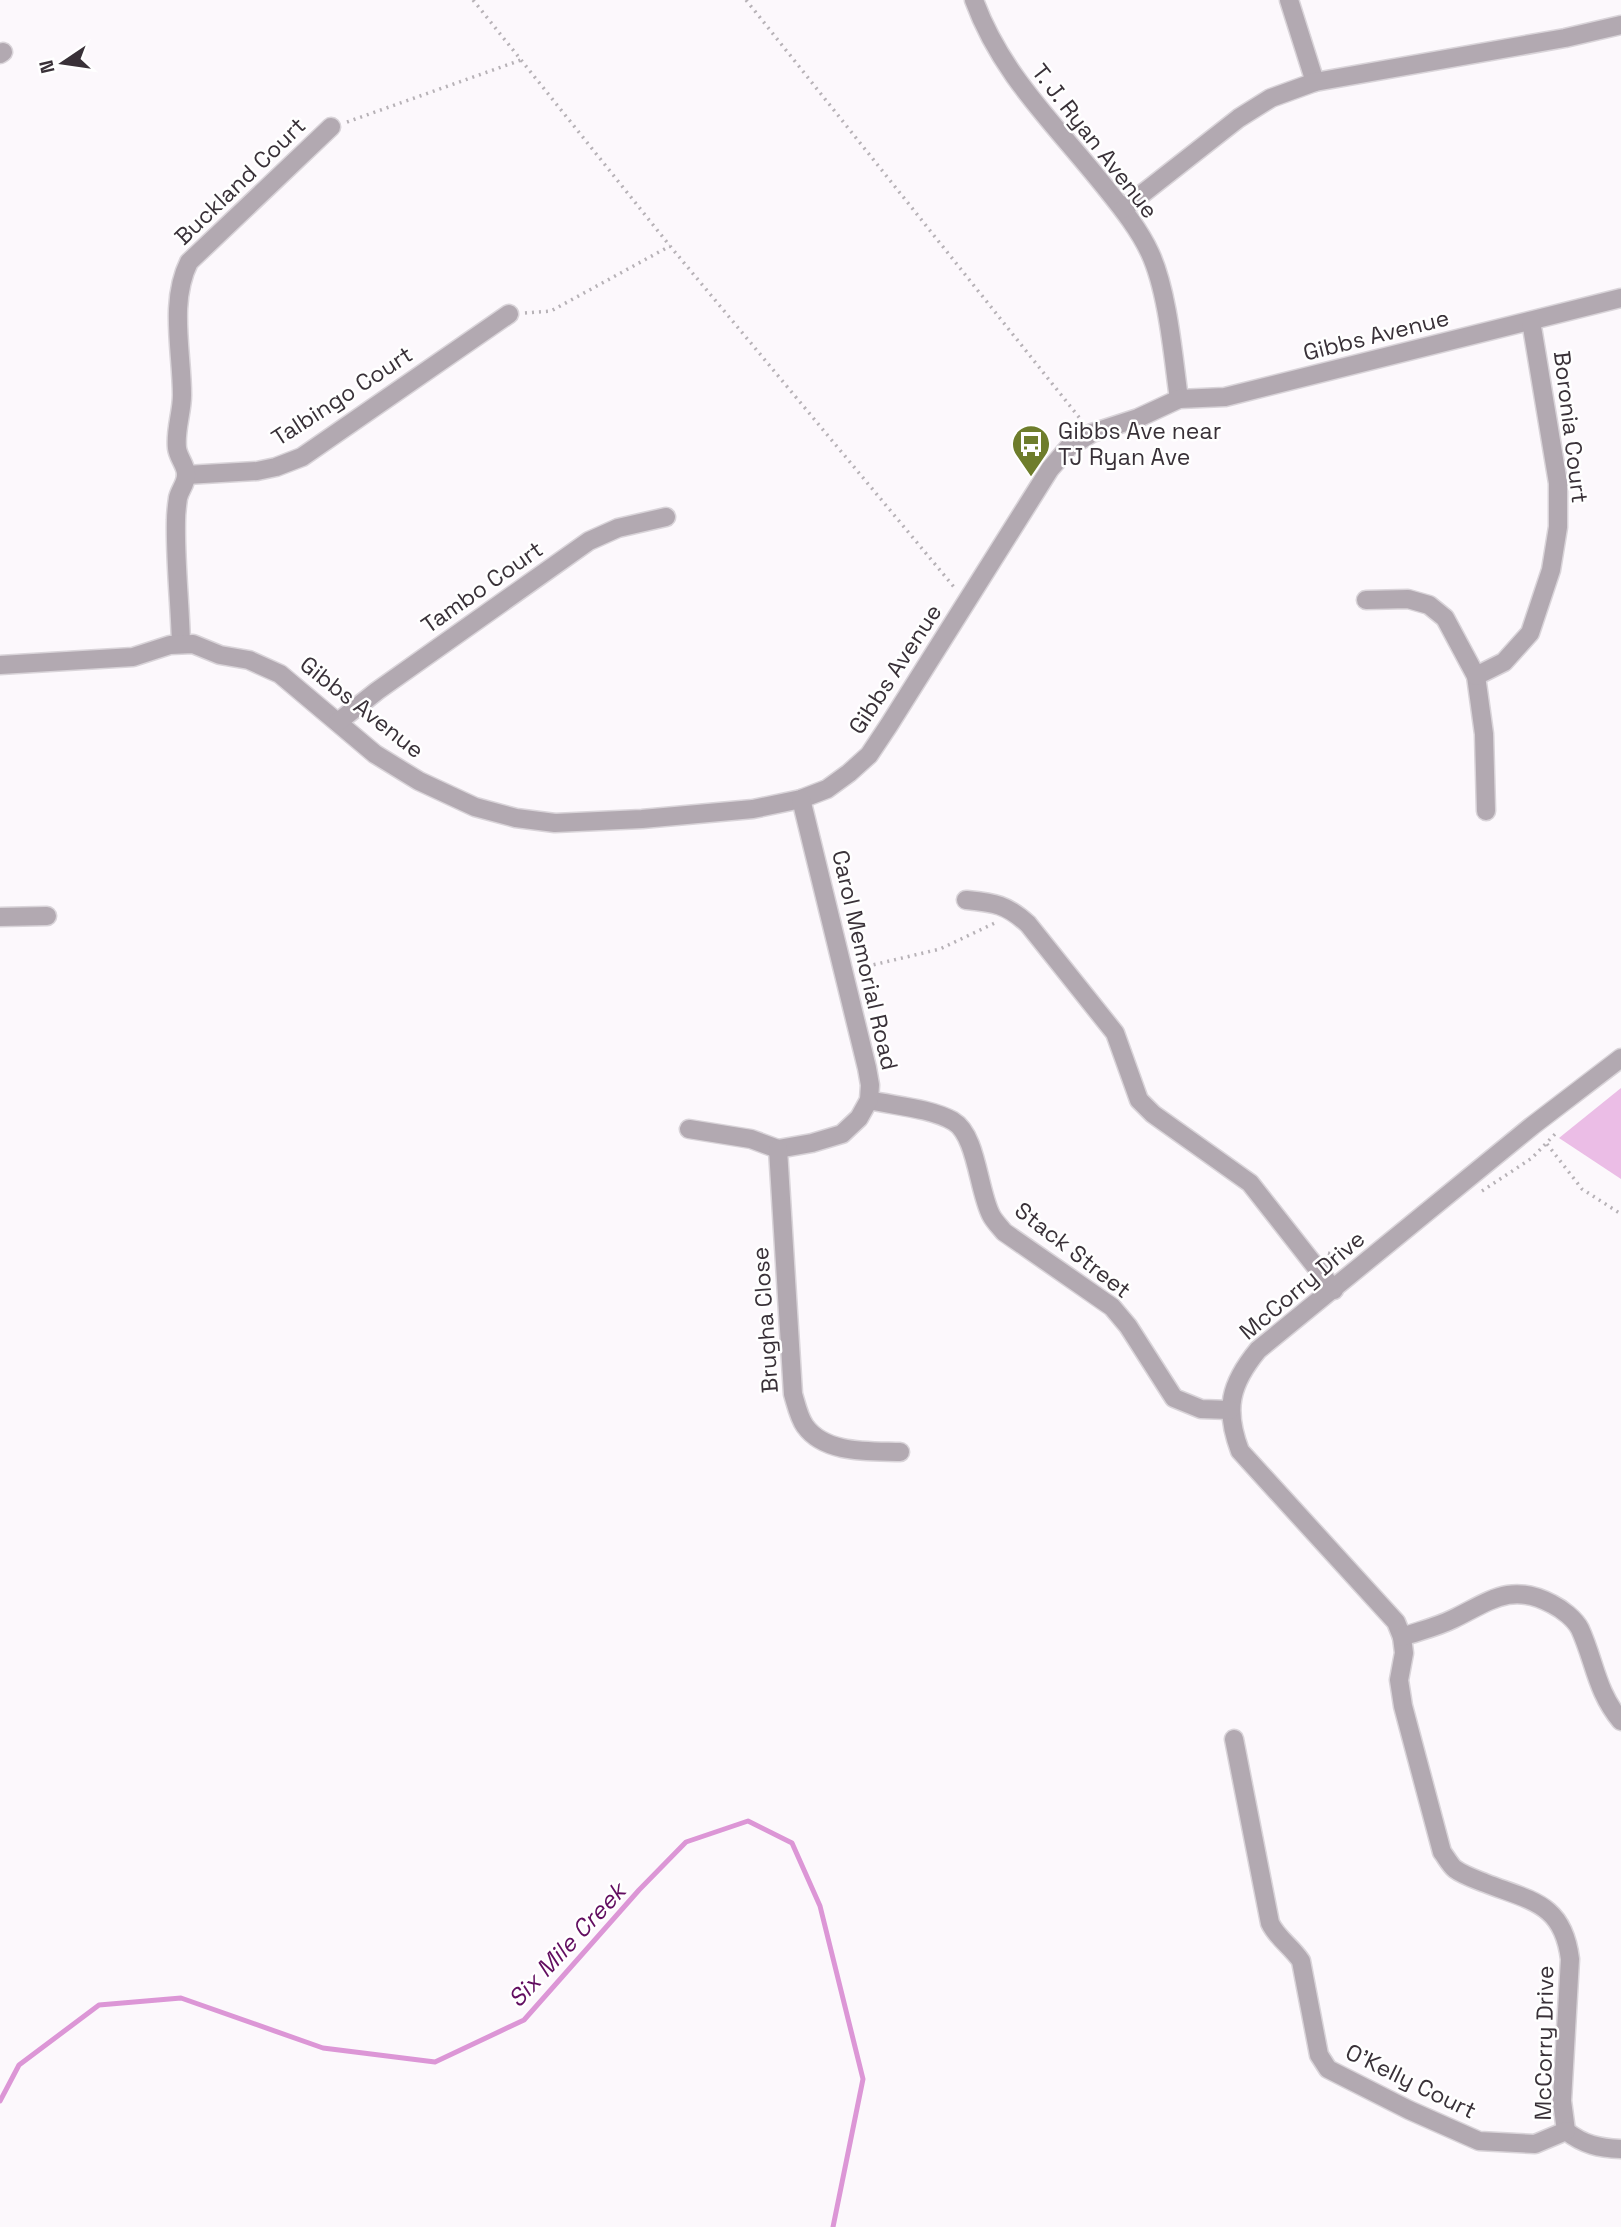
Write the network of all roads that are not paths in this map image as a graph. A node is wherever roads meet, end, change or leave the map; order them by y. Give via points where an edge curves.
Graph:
1 (974, 0) edge
2 (1289, 0) edge
3 (1621, 25) edge
4 (1315, 82) junction
5 (331, 127) road end
6 (1123, 209) junction
7 (1621, 298) edge
8 (509, 314) road end
9 (1531, 321) junction
10 (1179, 399) junction
11 (186, 475) junction
12 (666, 517) dead end
13 (1366, 600) dead end
14 (181, 644) junction
15 (0, 666) edge
16 (1476, 676) junction
17 (338, 722) junction
18 (801, 799) junction
19 (1486, 811) dead end
20 (966, 900) dead end
21 (47, 916) dead end
22 (0, 917) edge
23 (1621, 1058) edge
24 (869, 1100) junction
25 (690, 1129) dead end
26 (778, 1149) junction
27 (1334, 1290) junction
28 (1230, 1410) junction
29 (900, 1452) dead end
30 (1402, 1637) junction
31 (1621, 1721) edge
32 (1234, 1739) dead end
33 (1566, 2131) junction
34 (1621, 2149) edge

1 - 6 street, T. J. Ryan Avenue via 1010,73
2 - 4 street
3 - 4 street
4 - 6 street via 1271,98 1239,118
5 - 11 street, Buckland Court via 189,262 183,274 179,319 182,394 176,434 177,453
6 - 10 street, T. J. Ryan Avenue via 1150,253 1163,298
7 - 9 street, Gibbs Avenue
8 - 11 street, Talbingo Court via 302,457 257,471
9 - 10 street, Gibbs Avenue via 1225,397
9 - 16 street, Boronia Court via 1558,482 1558,527 1551,570 1530,633 1504,662
10 - 18 street, Gibbs Avenue via 1092,433 1069,447 1050,468 869,755 827,789
11 - 14 street via 176,519
12 - 17 street, Tambo Court via 618,528 589,541
13 - 16 street via 1408,599 1429,605 1445,618
14 - 15 street, Gibbs Avenue via 133,657
14 - 17 street, Gibbs Avenue via 249,660 280,674
16 - 19 street via 1484,734
17 - 18 street, Gibbs Avenue via 375,754 419,781 475,807 516,818 555,823 642,819 753,809
18 - 24 street, Carol Memorial Road via 867,1068
20 - 27 street via 997,903 1028,924 1115,1033 1139,1100 1250,1183
21 - 22 street
23 - 27 street, McCorry Drive
24 - 26 street, Carol Memorial Road via 842,1134
24 - 28 street, Stack Street via 955,1122 969,1138 991,1216 1004,1232 1112,1307 1174,1398 1201,1409
25 - 26 street, Carol Memorial Road via 751,1139
26 - 29 street, Brugha Close via 793,1394 805,1426 825,1443 848,1450
27 - 28 street, McCorry Drive via 1258,1350 1234,1386
28 - 30 street, McCorry Drive via 1240,1451 1395,1622
30 - 31 street via 1450,1620 1494,1597 1517,1592 1540,1597 1578,1626 1608,1705
30 - 33 street, McCorry Drive via 1399,1680 1403,1706 1442,1852 1454,1868 1473,1879 1549,1910 1568,1941 1562,2101
32 - 33 street, O'Kelly Court via 1270,1923 1301,1961 1319,2055 1328,2069 1479,2141 1535,2144
33 - 34 street, McCorry Drive via 1598,2148

